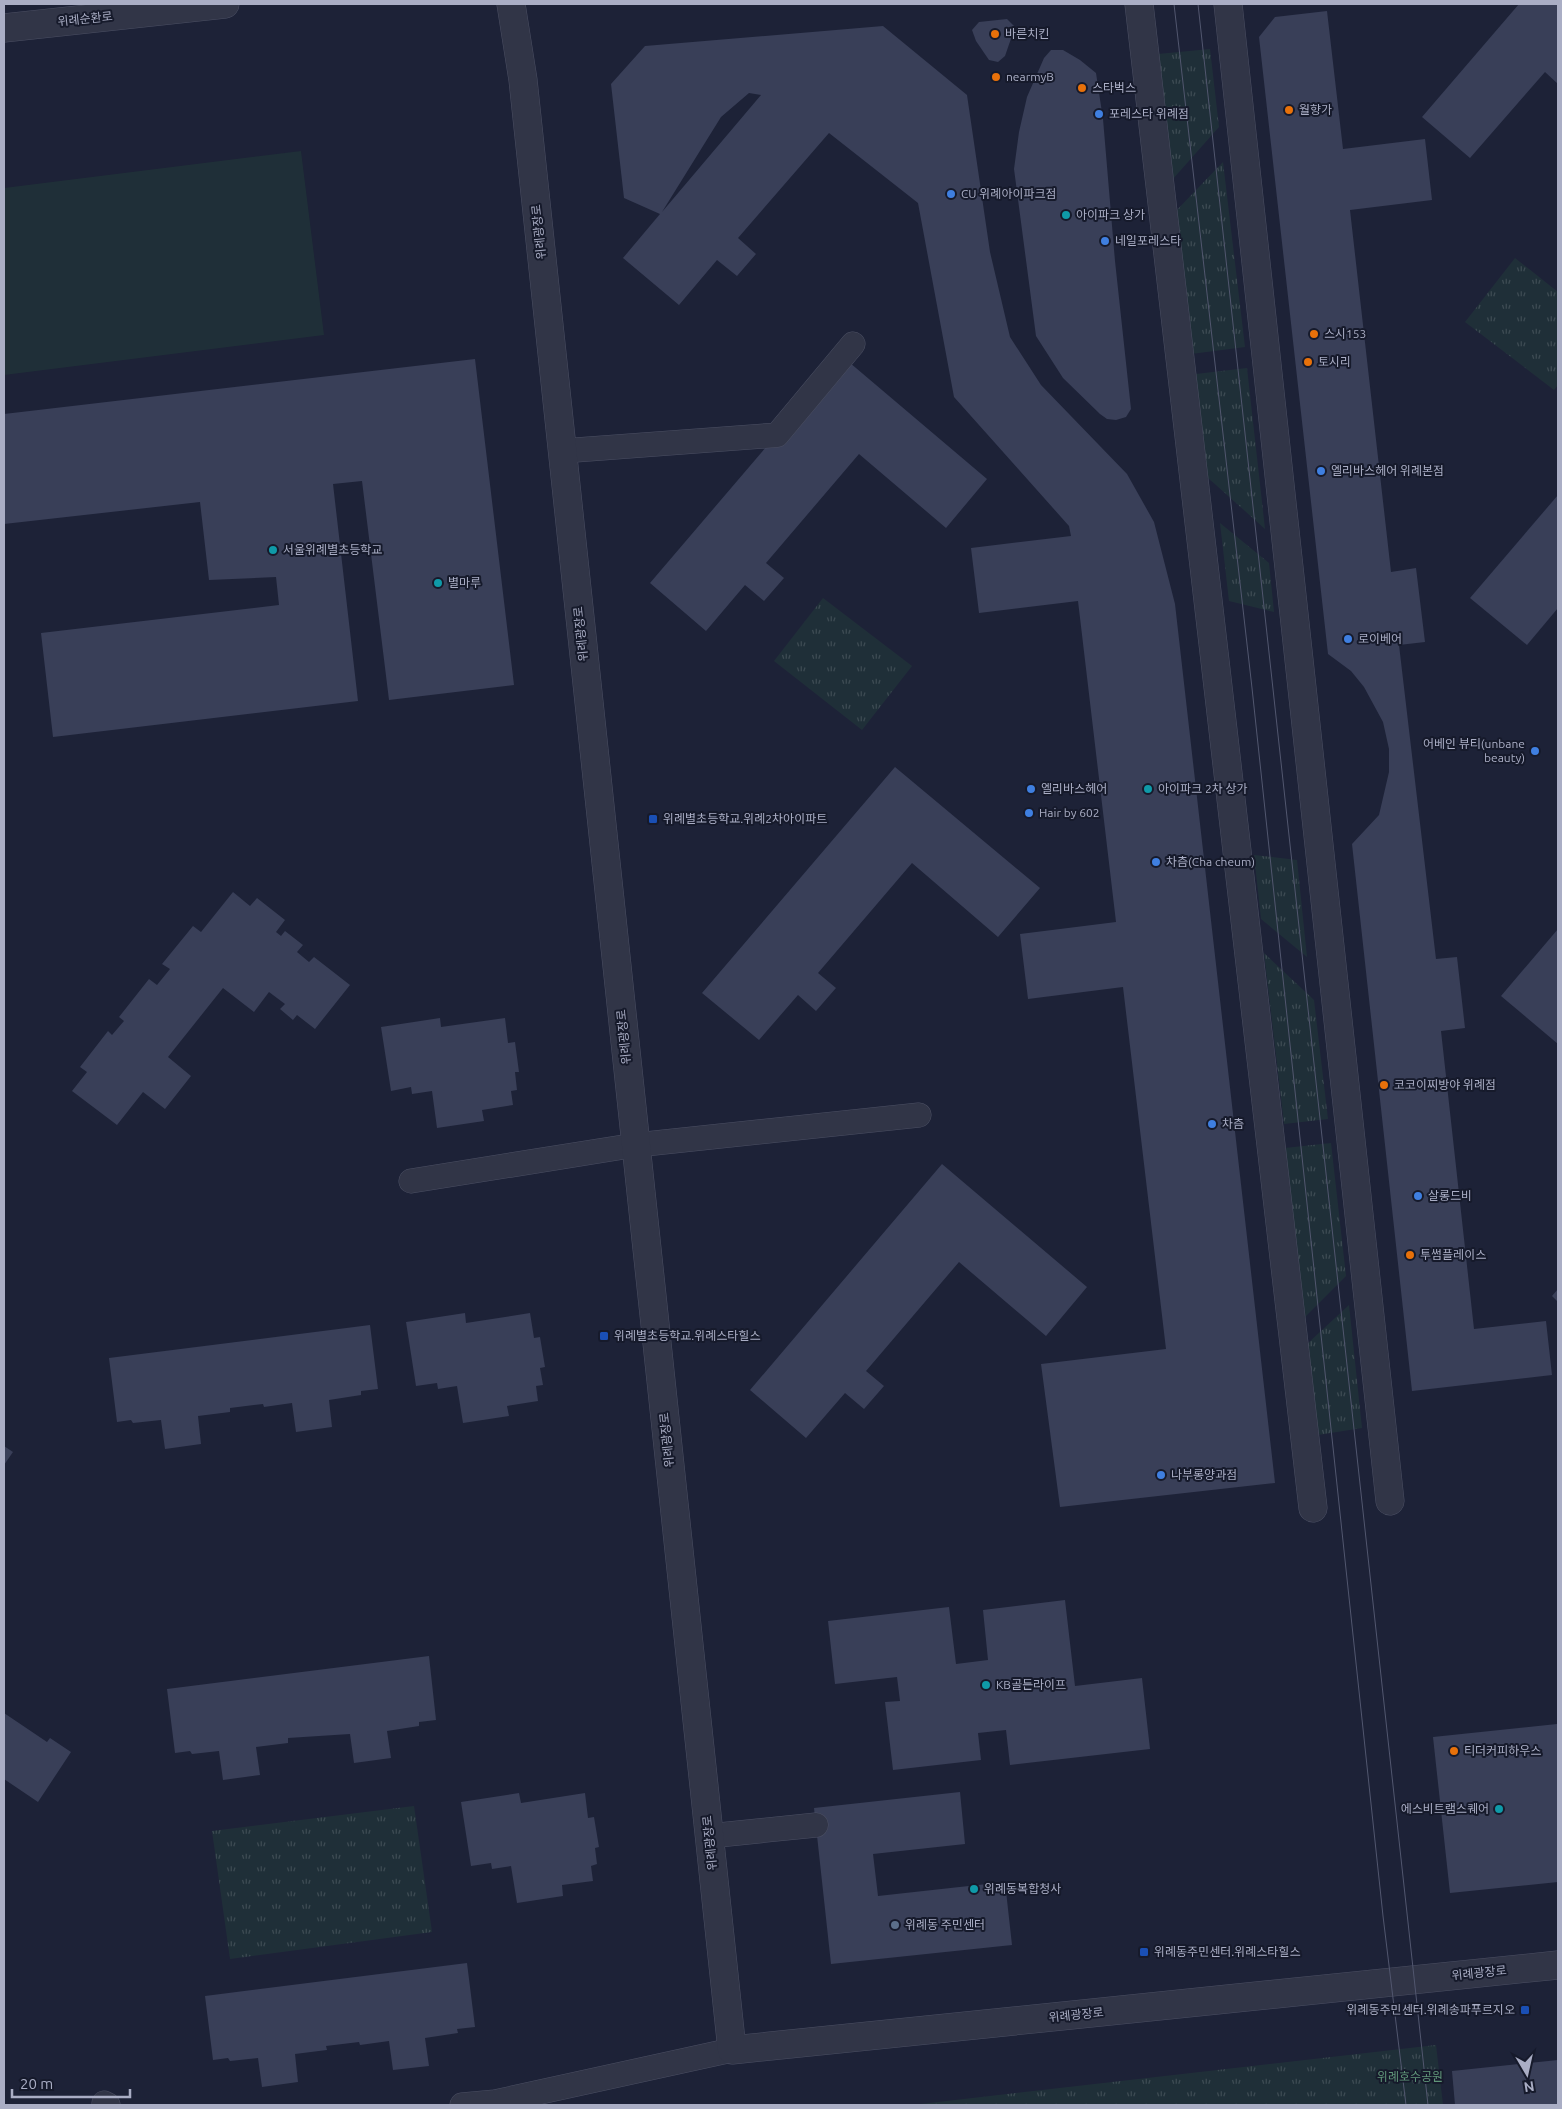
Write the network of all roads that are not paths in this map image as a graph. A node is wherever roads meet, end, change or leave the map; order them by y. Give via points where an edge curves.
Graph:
1 (225, 4) edge
2 (511, 4) edge
3 (1139, 4) edge
4 (1228, 4) edge
5 (4, 28) edge
6 (853, 344) dead end
7 (562, 451) junction
8 (920, 1115) dead end
9 (636, 1144) junction
10 (411, 1181) dead end
11 (1390, 1501) dead end
12 (1313, 1508) dead end
13 (816, 1825) dead end
14 (709, 1836) junction
15 (1558, 1965) edge
16 (732, 2050) junction
17 (462, 2105) edge

1 - 5 street, 위례순환로
2 - 7 street, 위례광장로 via 523,80
3 - 12 street
4 - 11 street
6 - 7 lane via 777,435
7 - 9 street, 위례광장로
8 - 9 lane
9 - 10 lane
9 - 14 street, 위례광장로
13 - 14 lane
14 - 16 street, 위례광장로
15 - 16 street, 위례광장로
16 - 17 lane via 495,2102

